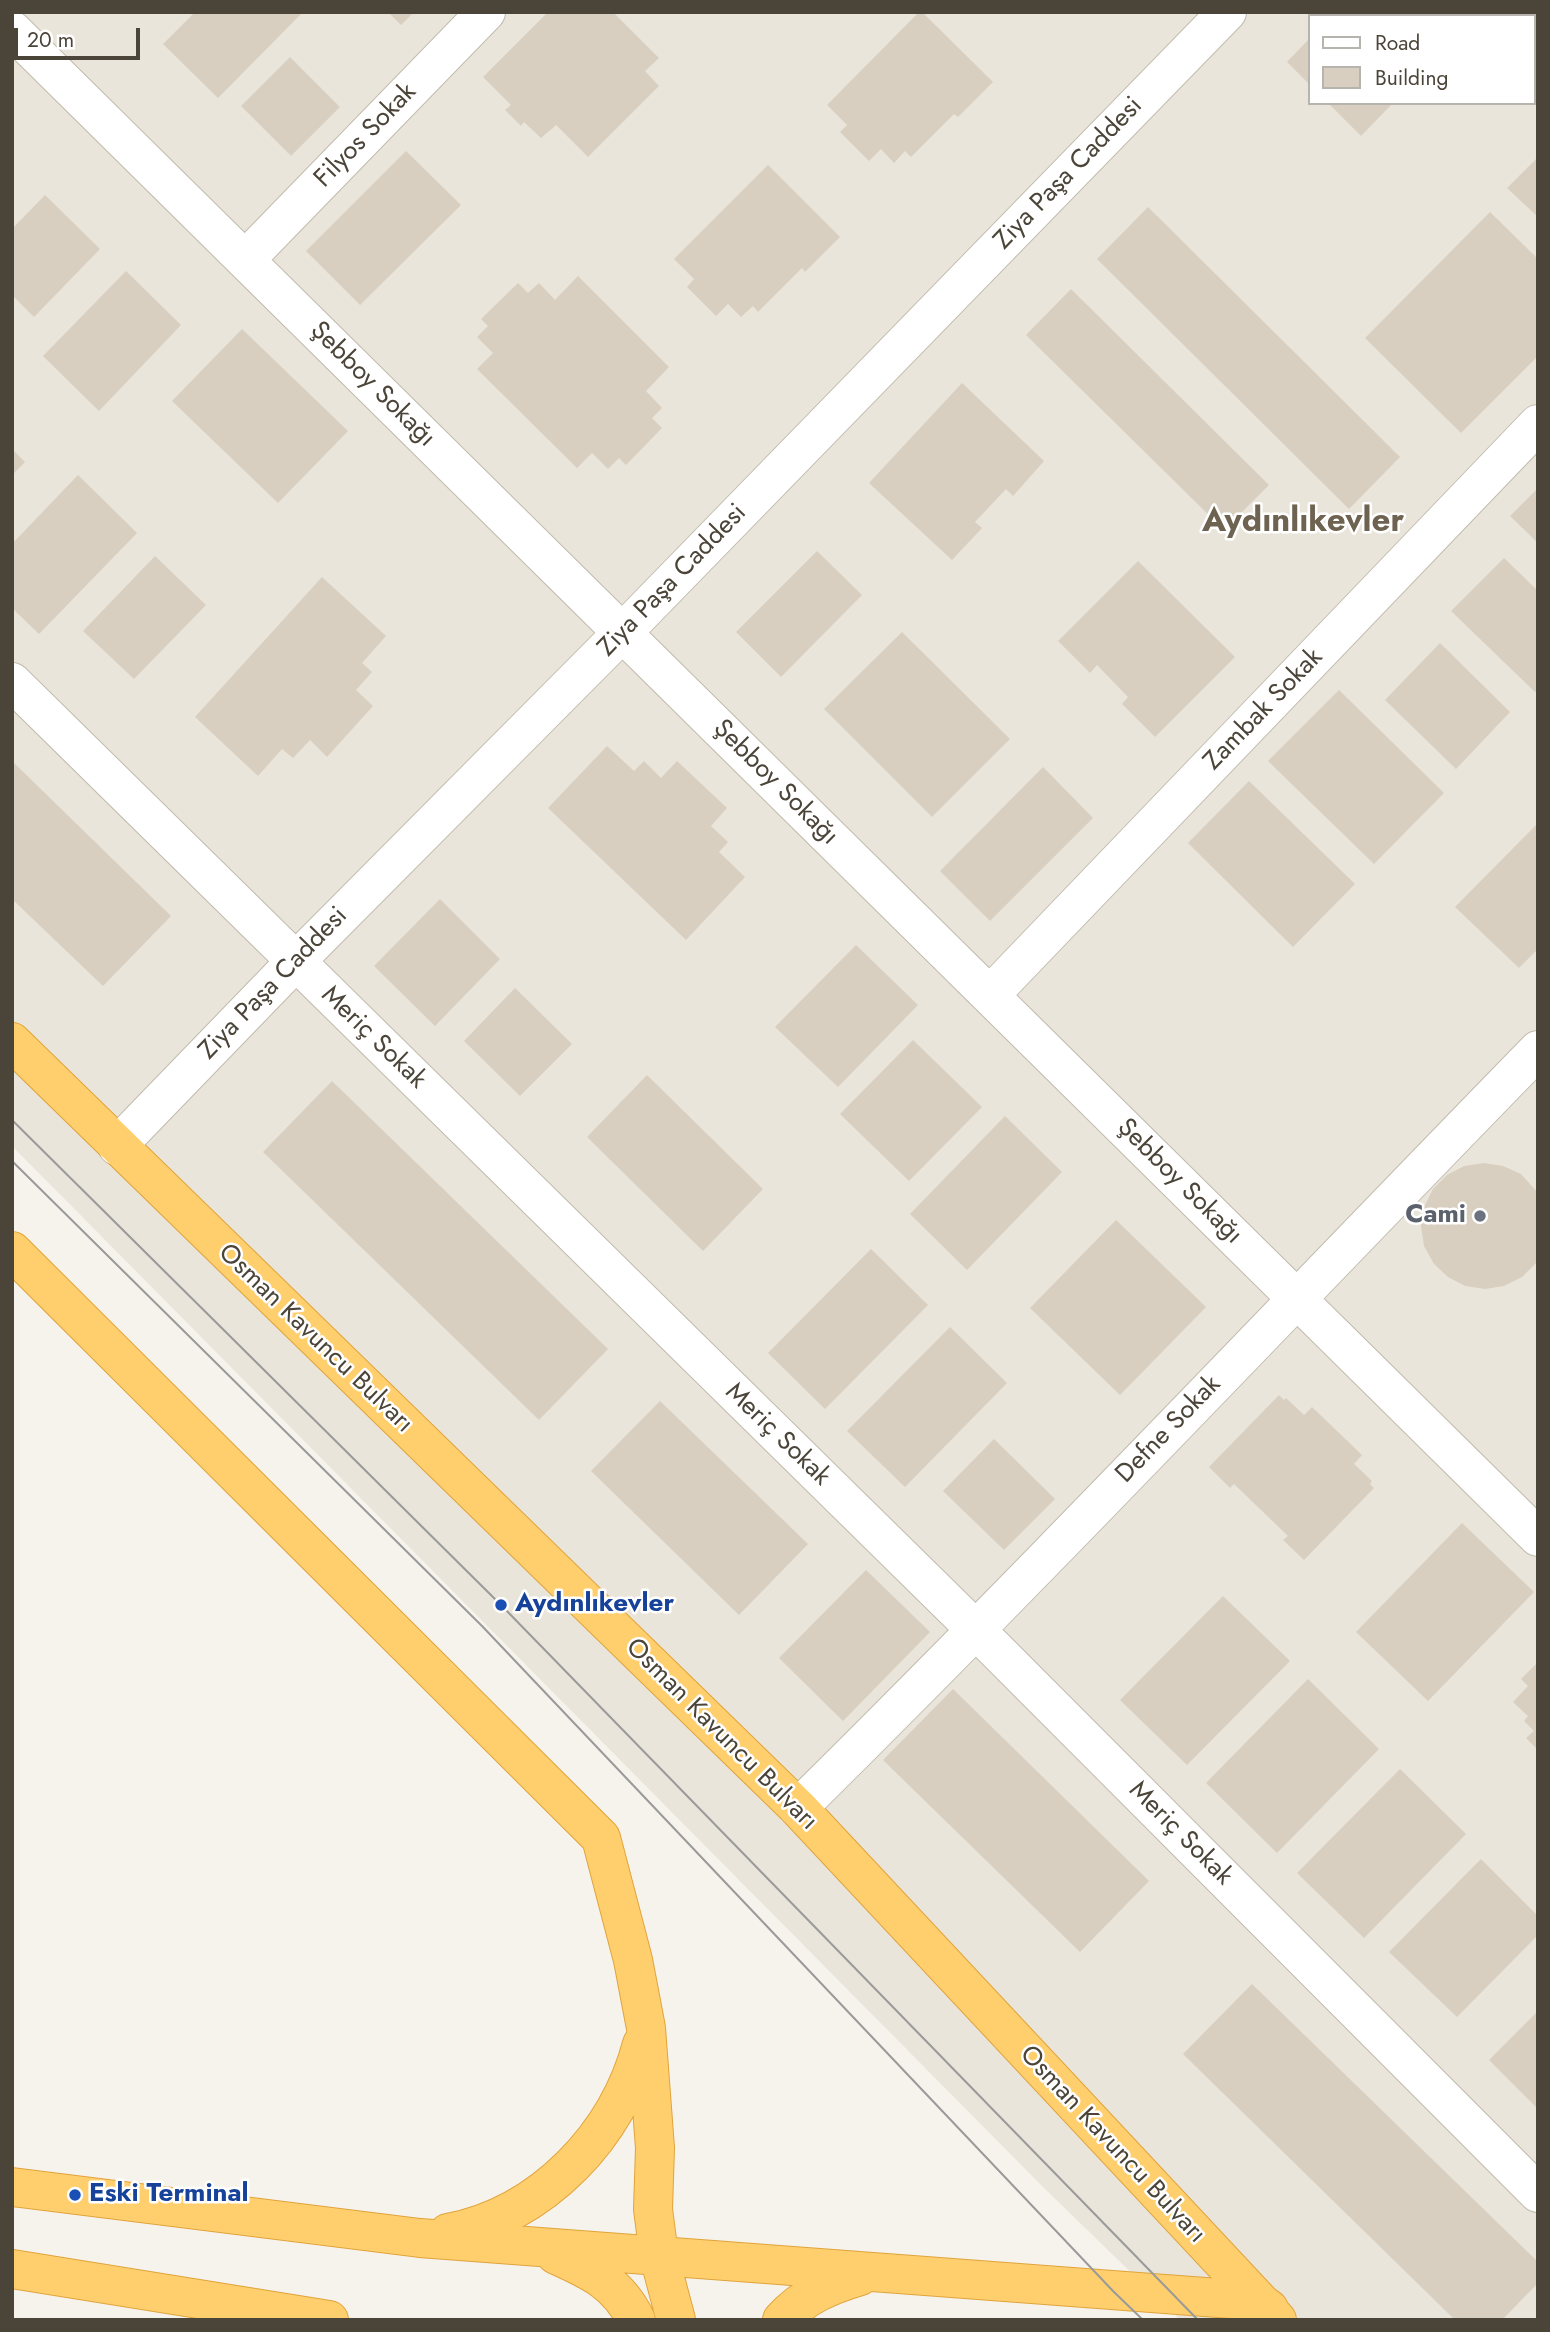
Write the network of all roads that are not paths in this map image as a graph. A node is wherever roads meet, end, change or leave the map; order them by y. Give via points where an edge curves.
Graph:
1 (486, 12) edge
2 (1227, 12) edge
3 (12, 30) edge
4 (245, 260) junction
5 (1538, 424) edge
6 (622, 633) junction
7 (12, 681) edge
8 (295, 962) junction
9 (990, 995) junction
10 (12, 1042) edge
11 (1538, 1050) edge
12 (117, 1146) junction
13 (12, 1251) edge
14 (1296, 1298) junction
15 (1538, 1537) edge
16 (977, 1631) junction
17 (798, 1808) junction
18 (646, 2028) junction
19 (12, 2187) edge
20 (1538, 2193) edge
21 (419, 2238) junction
22 (536, 2247) junction
23 (659, 2256) junction
24 (12, 2269) edge
25 (890, 2273) junction
26 (1273, 2314) edge
27 (329, 2320) edge
28 (636, 2320) edge
29 (676, 2320) edge
30 (782, 2320) edge

1 - 4 street, Filyos Sokak
2 - 6 street, Ziya Paşa Caddesi
3 - 4 street, Şebboy Sokağı
4 - 6 street, Şebboy Sokağı
5 - 9 street, Zambak Sokak
6 - 8 street, Ziya Paşa Caddesi
6 - 9 street, Şebboy Sokağı
7 - 8 street, Meriç Sokak
8 - 12 street, Ziya Paşa Caddesi
8 - 16 street, Meriç Sokak
9 - 14 street, Şebboy Sokağı
10 - 12 highway, Osman Kavuncu Bulvarı
11 - 14 street, Defne Sokak
12 - 17 highway, Osman Kavuncu Bulvarı
13 - 18 highway via 601,1838
14 - 15 street, Şebboy Sokağı
14 - 16 street, Defne Sokak
16 - 17 street, Defne Sokak
16 - 20 street, Meriç Sokak
17 - 26 highway, Osman Kavuncu Bulvarı
18 - 21 highway via 624,2095 606,2126 558,2179 493,2219
18 - 23 highway
19 - 21 highway
21 - 22 highway
22 - 23 highway
22 - 28 highway via 596,2272 627,2301
23 - 25 highway
23 - 29 highway
24 - 27 highway
25 - 26 highway
25 - 30 highway via 833,2284 807,2298

